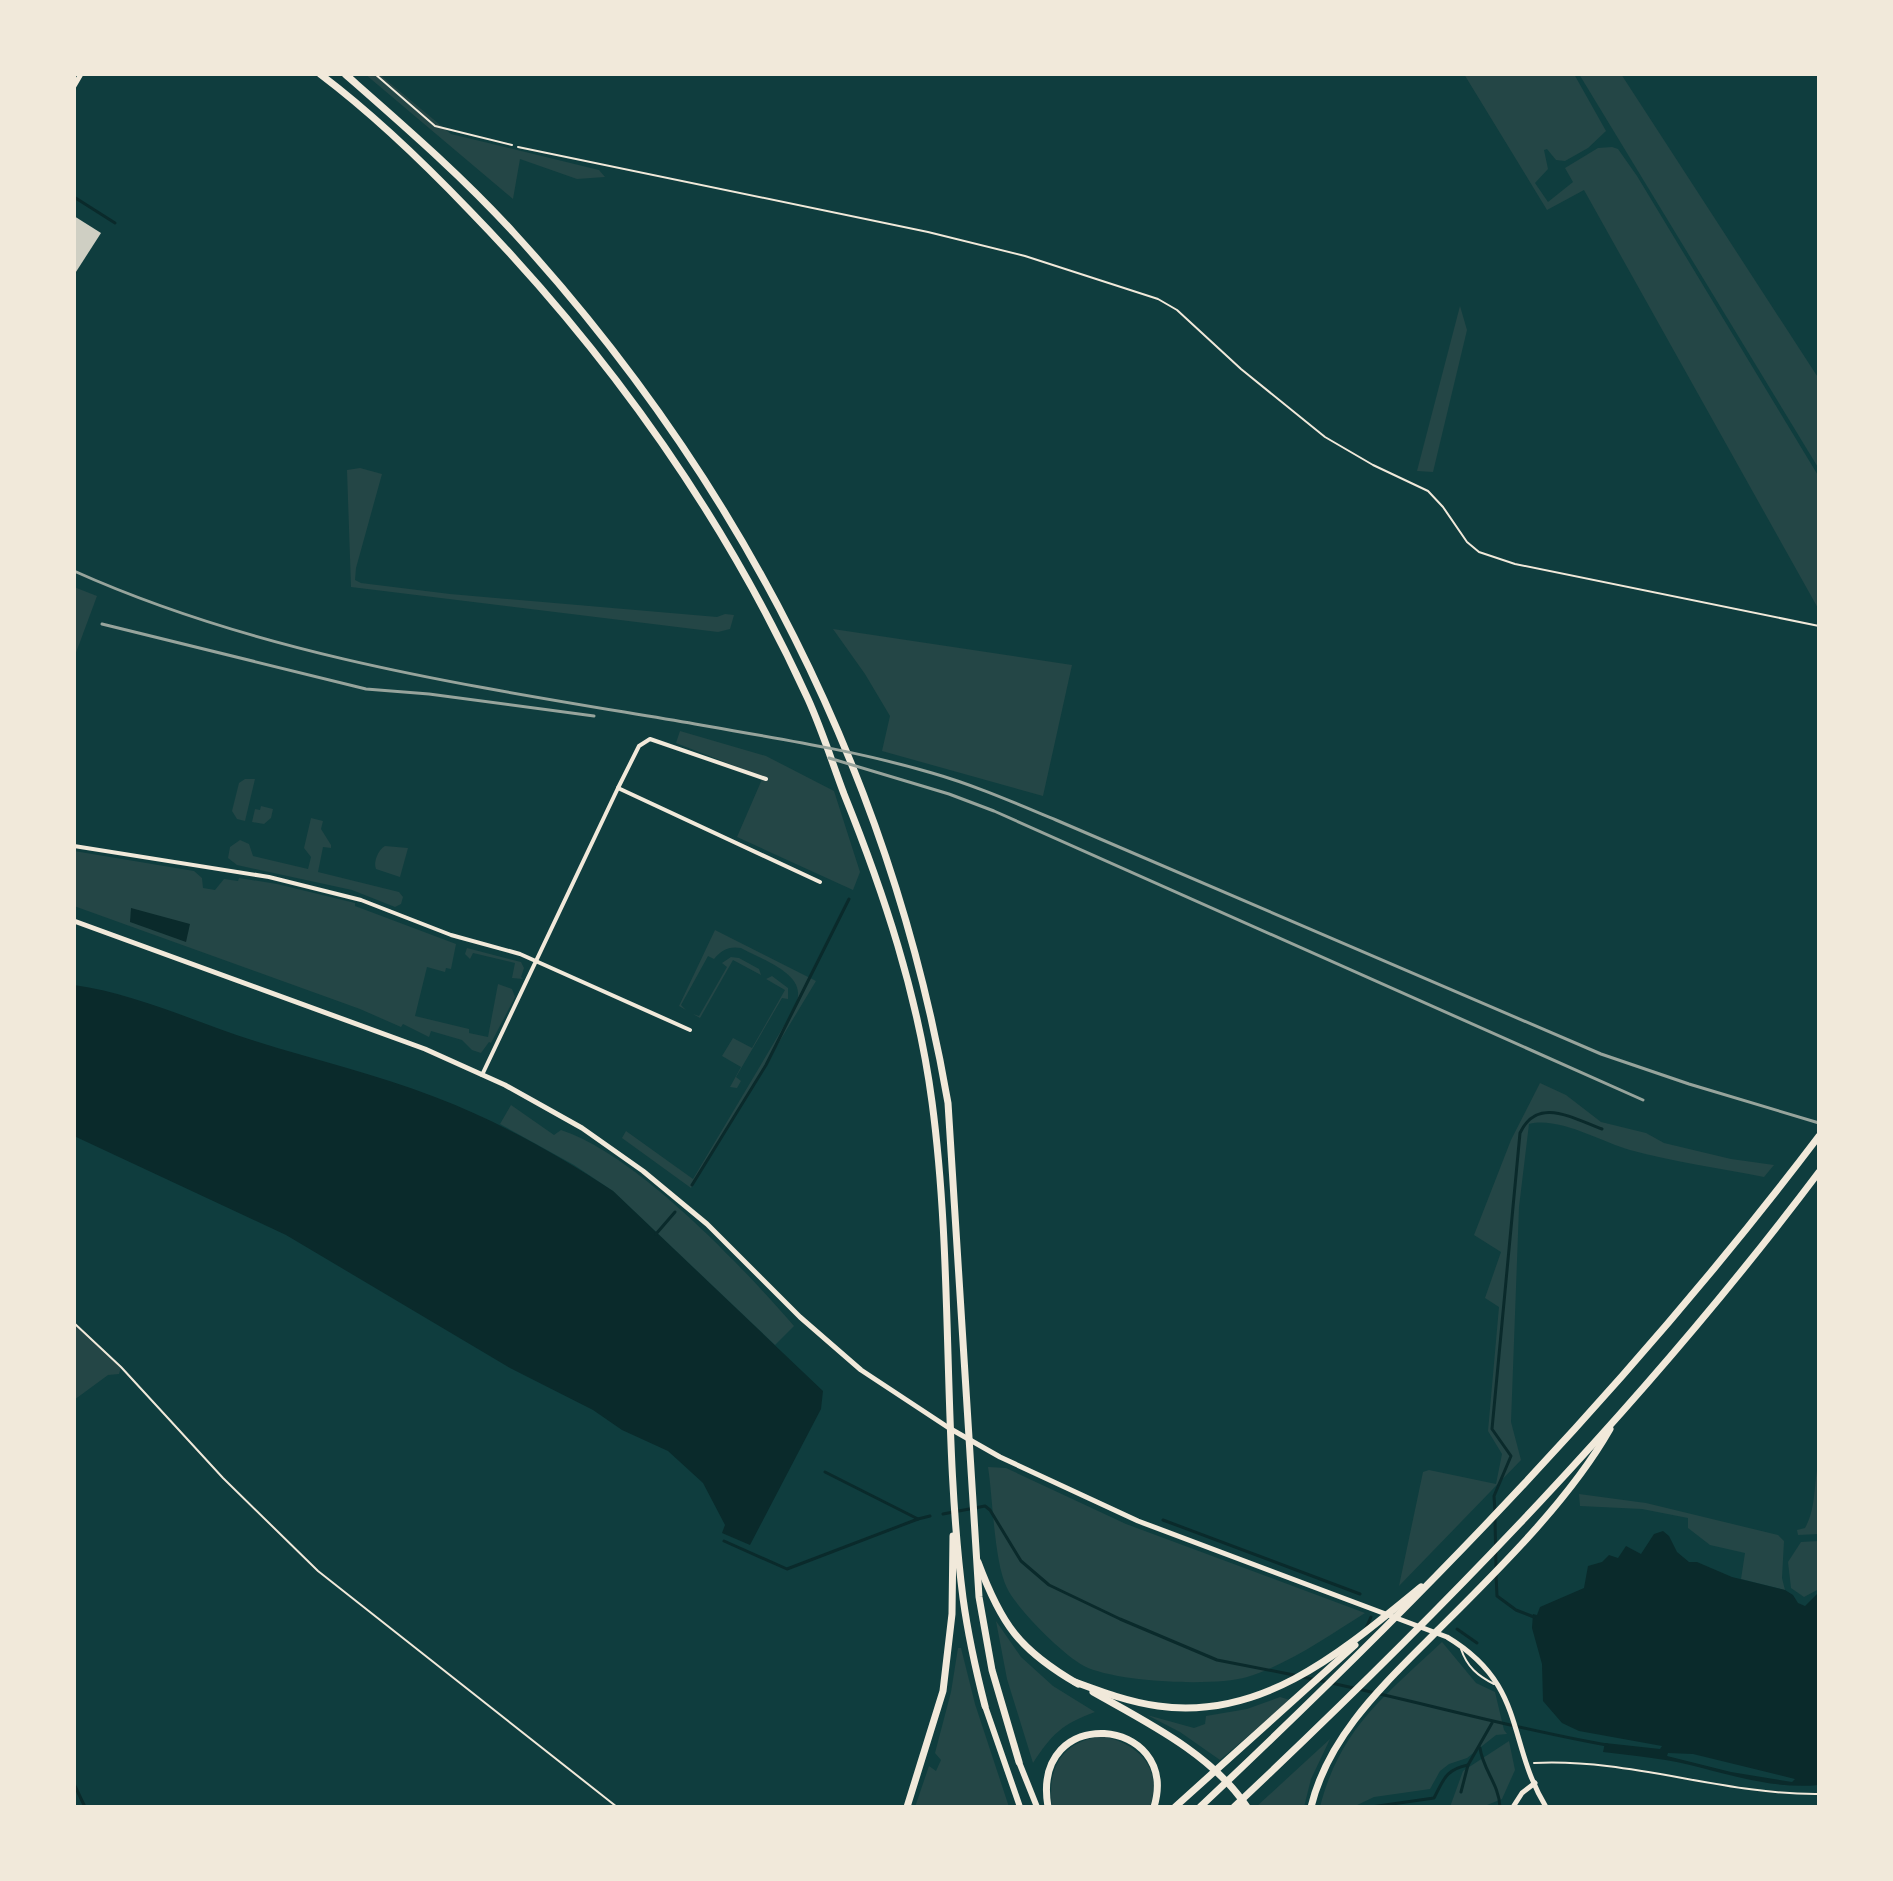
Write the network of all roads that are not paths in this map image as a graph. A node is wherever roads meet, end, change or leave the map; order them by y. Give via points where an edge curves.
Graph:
1 (81, 74) edge
2 (320, 74) edge
3 (345, 74) edge
4 (74, 86) edge
5 (518, 147) road end
6 (1819, 626) edge
7 (766, 779) dead end
8 (618, 788) junction
9 (74, 846) edge
10 (820, 882) dead end
11 (74, 921) edge
12 (537, 962) junction
13 (690, 1030) dead end
14 (482, 1075) junction
15 (1819, 1136) edge
16 (1819, 1172) edge
17 (1618, 1414) junction
18 (975, 1553) junction
19 (956, 1554) junction
20 (1451, 1562) junction
21 (1376, 1624) junction
22 (1460, 1644) junction
23 (1075, 1682) junction
24 (1500, 1687) junction
25 (985, 1706) joint
26 (1019, 1762) joint
27 (1535, 1783) junction
28 (907, 1807) edge
29 (1020, 1807) edge
30 (1037, 1807) edge
31 (1048, 1807) edge
32 (1154, 1807) edge
33 (1175, 1807) edge
34 (1200, 1807) edge
35 (1234, 1807) edge
36 (1247, 1807) edge
37 (1311, 1807) edge
38 (1513, 1807) edge
39 (1546, 1807) edge

1 - 4 main road
2 - 19 highway via 447,187 590,346 709,512 810,704 872,861 919,1027 933,1103
3 - 18 highway via 512,231 626,368 717,497 784,615 861,786 914,941 946,1090
5 - 6 lane via 942,236 1137,290 1177,310 1325,437 1428,491 1467,542 1489,557
7 - 8 street via 650,739 639,746
8 - 10 street
8 - 12 street
9 - 12 street via 269,877 361,900
11 - 14 main road
12 - 13 street
12 - 14 street
14 - 22 main road via 582,1128 643,1171 707,1224 861,1370 949,1428 1138,1521
15 - 20 highway via 1648,1346
16 - 17 highway
17 - 35 highway via 1399,1648
17 - 37 highway via 1585,1470 1358,1715 1327,1764
18 - 23 highway via 993,1602 1013,1634
18 - 26 highway via 989,1658
19 - 25 highway
19 - 28 highway via 943,1691
20 - 21 highway
20 - 34 highway
21 - 23 highway via 1296,1679 1251,1698 1202,1707 1144,1703
21 - 33 highway
22 - 24 main road
22 - 24 lane via 1478,1676
23 - 36 highway via 1195,1755
24 - 27 main road
25 - 29 highway
26 - 30 highway
27 - 38 main road
27 - 39 main road
31 - 32 highway via 1046,1783 1054,1758 1073,1740 1097,1732 1125,1737 1147,1755 1157,1780

